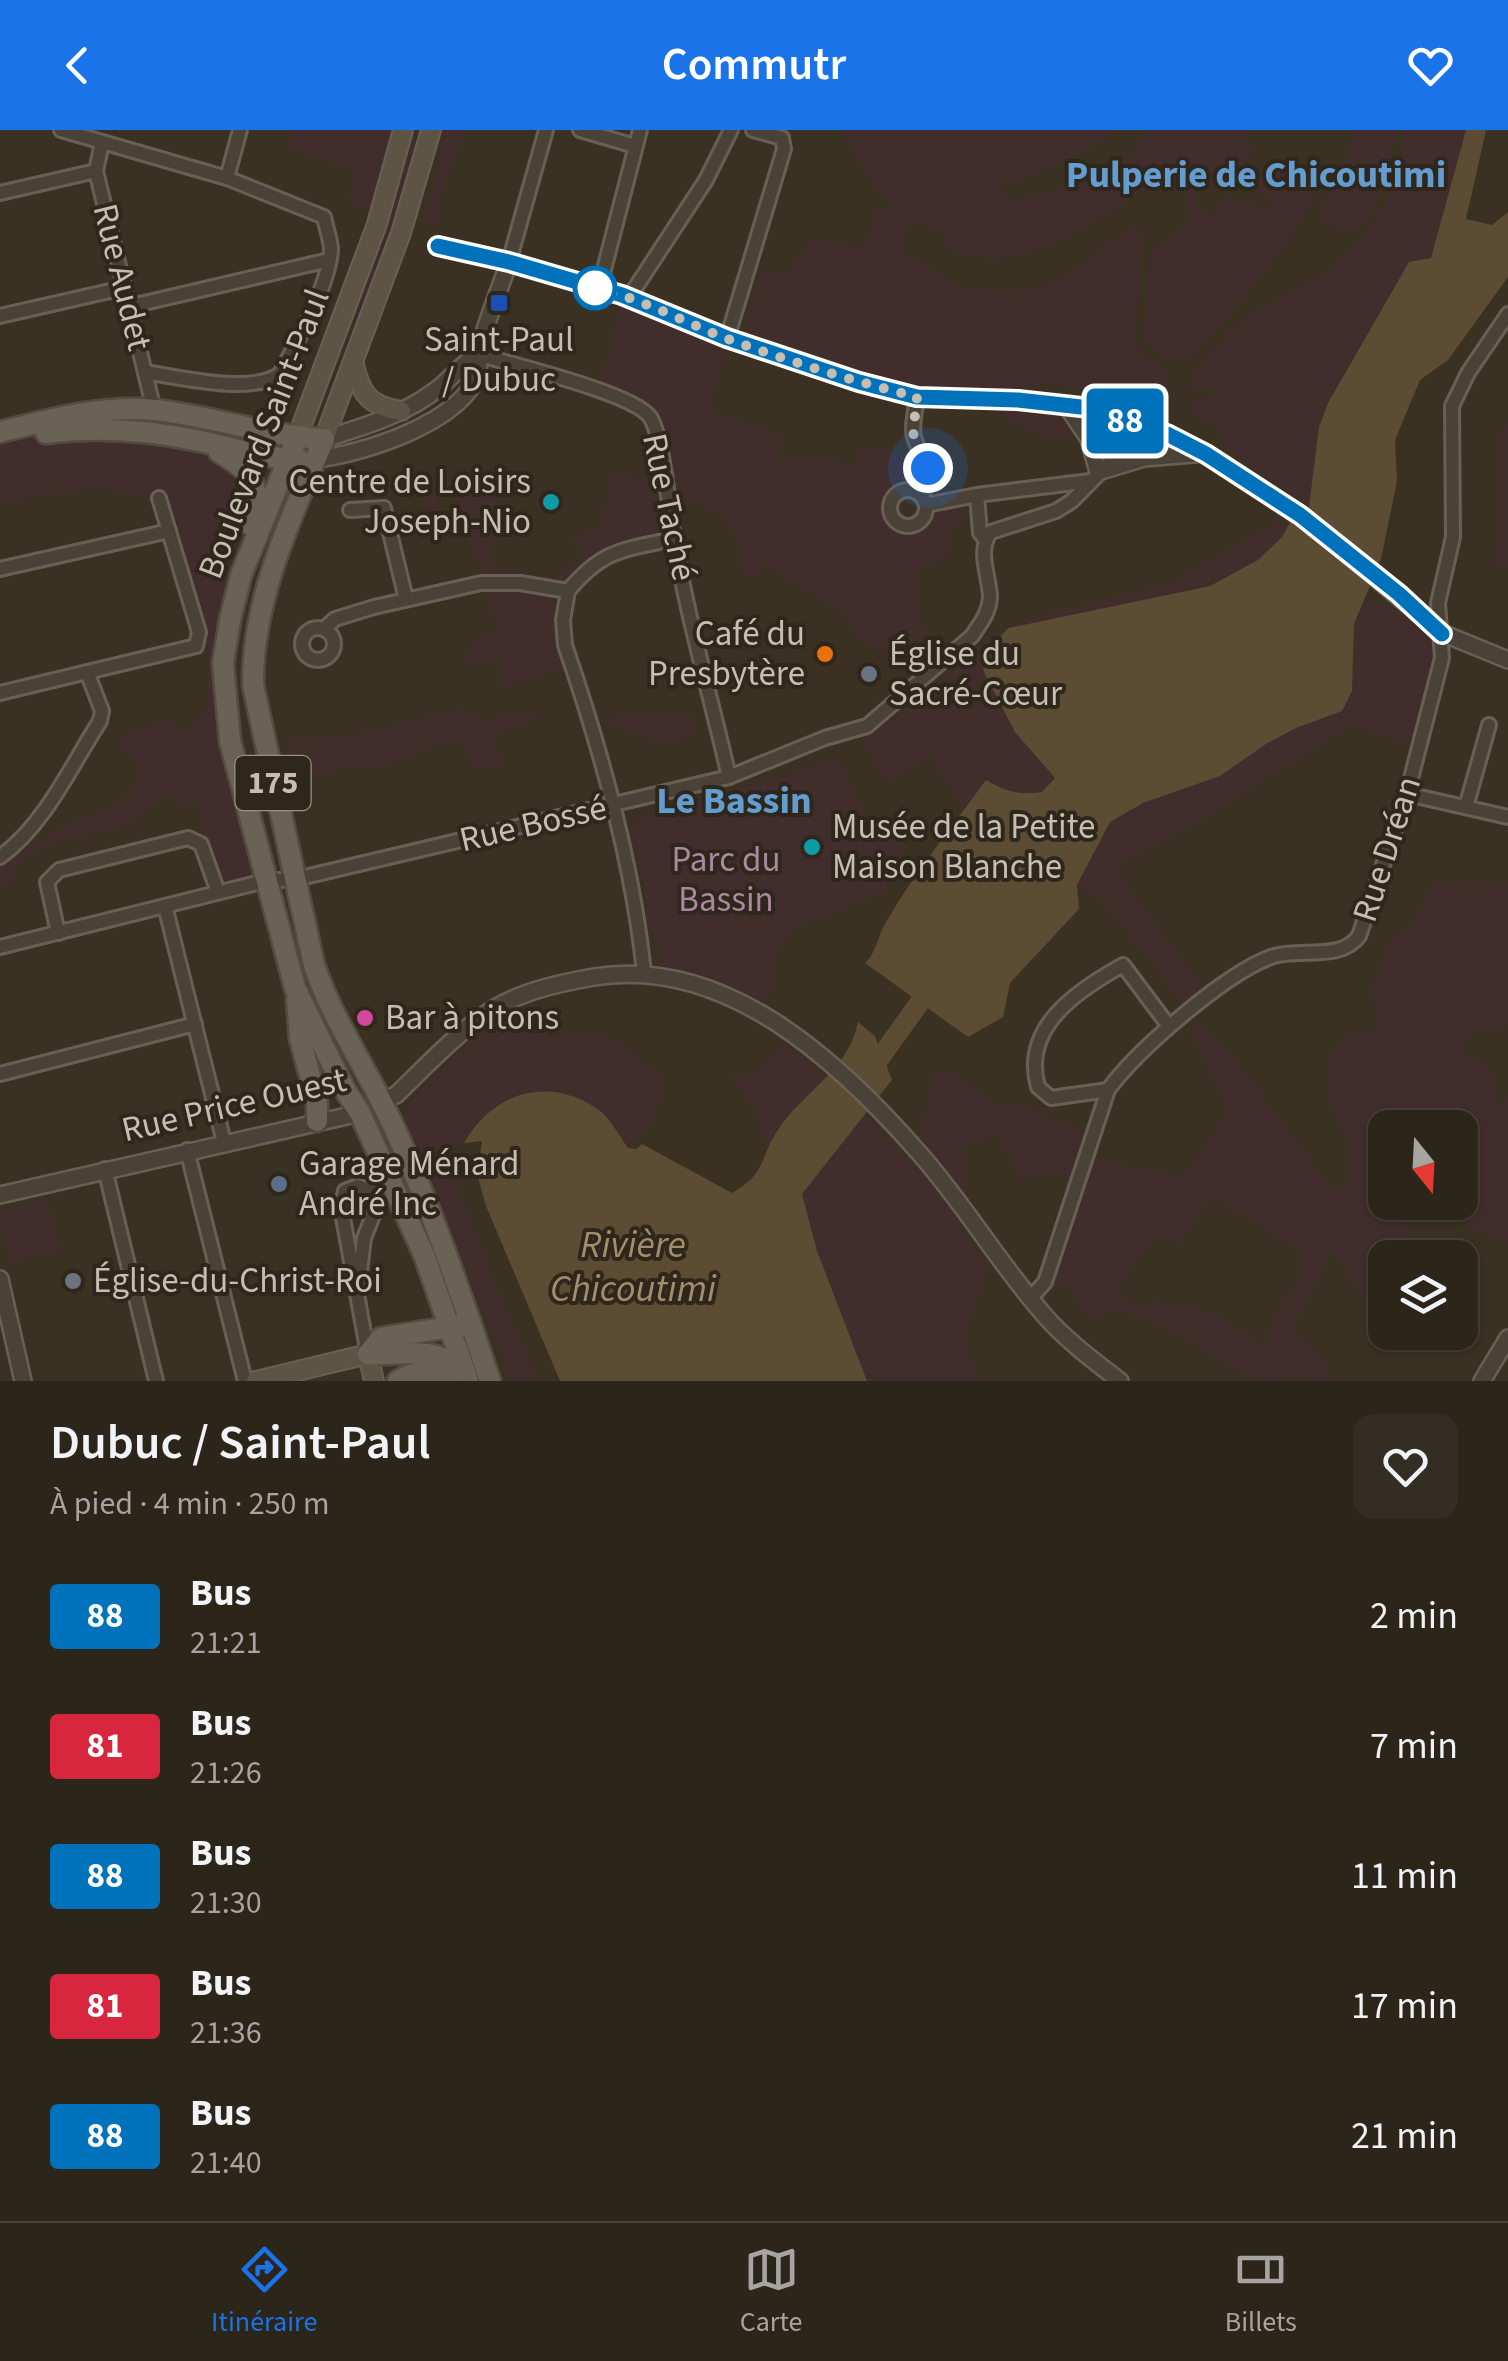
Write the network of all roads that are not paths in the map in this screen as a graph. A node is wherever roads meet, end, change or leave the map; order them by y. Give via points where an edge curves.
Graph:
1 (62, 130) edge
2 (240, 130) edge
3 (402, 130) edge
4 (431, 130) edge
5 (546, 130) edge
6 (580, 130) edge
7 (640, 130) edge
8 (731, 130) edge
9 (753, 130) edge
10 (102, 144) junction
11 (635, 146) junction
12 (96, 171) junction
13 (227, 178) junction
14 (0, 192) edge
15 (438, 246) dead end
16 (330, 260) junction
17 (509, 262) junction
18 (122, 288) junction
19 (599, 289) junction
20 (628, 298) junction
21 (127, 307) junction
22 (1508, 314) edge
23 (0, 316) edge
24 (727, 338) junction
25 (478, 354) junction
26 (354, 364) junction
27 (145, 372) junction
28 (917, 397) junction
29 (1066, 405) junction
30 (154, 410) junction
31 (402, 411) junction
32 (1143, 429) junction
33 (0, 432) edge
34 (297, 438) junction
35 (198, 440) junction
36 (0, 443) edge
37 (320, 449) junction
38 (1206, 454) junction
39 (289, 459) junction
40 (1094, 476) junction
41 (977, 495) junction
42 (160, 498) dead end
43 (350, 510) dead end
44 (169, 531) junction
45 (674, 539) junction
46 (986, 539) junction
47 (0, 569) edge
48 (241, 576) junction
49 (568, 591) junction
50 (406, 600) junction
51 (324, 629) dead end
52 (1442, 634) junction
53 (1508, 660) edge
54 (87, 672) junction
55 (0, 694) edge
56 (1489, 725) dead end
57 (729, 777) junction
58 (1406, 794) junction
59 (612, 806) junction
60 (1466, 807) junction
61 (1508, 817) edge
62 (0, 857) edge
63 (296, 880) junction
64 (265, 881) junction
65 (218, 892) junction
66 (165, 906) junction
67 (58, 933) junction
68 (0, 948) edge
69 (644, 973) junction
70 (296, 988) junction
71 (1165, 1021) dead end
72 (195, 1024) junction
73 (0, 1074) edge
74 (1108, 1090) junction
75 (380, 1101) junction
76 (360, 1113) junction
77 (317, 1121) junction
78 (224, 1142) junction
79 (187, 1150) junction
80 (104, 1169) junction
81 (0, 1195) edge
82 (0, 1280) edge
83 (358, 1288) junction
84 (1031, 1298) junction
85 (4, 1316) edge
86 (450, 1326) junction
87 (472, 1326) junction
88 (1508, 1338) edge
89 (368, 1354) junction
90 (460, 1378) edge
91 (23, 1381) edge
92 (156, 1381) edge
93 (245, 1381) edge
94 (256, 1381) edge
95 (374, 1381) edge
96 (398, 1381) edge
97 (490, 1381) edge
98 (506, 1381) edge
99 (1120, 1381) edge
100 (1482, 1381) edge

1 - 10 street
2 - 13 street
3 - 34 main road, Boulevard Saint-Paul via 366,256
4 - 26 main road, Boulevard Saint-Paul
5 - 17 street
6 - 11 street
7 - 11 street
8 - 20 street
9 - 24 street via 782,138 784,149
10 - 12 street, Rue Audet
10 - 13 street
11 - 19 street
12 - 14 street
12 - 18 street, Rue Audet
13 - 16 street via 324,217
15 - 17 street
16 - 21 street
16 - 27 street via 306,323 273,379 232,383
17 - 19 street
17 - 25 street
18 - 21 street, Rue Audet
18 - 23 street
19 - 20 street
20 - 24 street
21 - 27 street, Rue Audet
22 - 52 street, Rue Dréan via 1452,406 1453,538 1438,603
24 - 28 street
25 - 31 street
25 - 37 street via 478,373 439,417 362,449
25 - 45 street, Rue Taché via 632,402 650,417
26 - 31 main road via 370,402
26 - 37 main road, Boulevard Saint-Paul
27 - 30 street, Rue Audet
28 - 29 street
28 - 41 street via 913,433 928,468 924,500
29 - 32 street
29 - 40 street via 1089,439
30 - 33 main road via 84,413
30 - 34 main road
31 - 37 street
32 - 38 street
32 - 40 street
34 - 37 main road
34 - 39 main road, Boulevard Saint-Paul / 175
35 - 36 main road via 116,428
35 - 39 main road
35 - 48 main road via 247,470 256,488
37 - 39 main road
37 - 63 main road, Boulevard Saint-Paul / 175 via 260,606 252,650 259,720
38 - 40 street via 1144,458
38 - 52 street via 1300,515
39 - 48 main road, Boulevard Saint-Paul / 175
40 - 41 street
40 - 46 street via 1056,511 1003,526
41 - 46 street, Rue Bossé
42 - 44 street
43 - 50 street via 384,508
44 - 47 street
44 - 54 street via 199,632 196,646
45 - 49 street via 608,554
45 - 57 street, Rue Taché
46 - 57 street, Rue Bossé via 990,602 972,636 867,726
48 - 64 main road, Boulevard Saint-Paul / 175 via 223,663 230,741
49 - 50 street via 482,583
49 - 59 street via 565,645
50 - 51 street via 335,619
52 - 53 street
52 - 58 street, Rue Dréan via 1442,658
54 - 55 street
54 - 62 street via 100,721 17,845
56 - 60 street
57 - 59 street, Rue Bossé
58 - 60 street
58 - 74 street, Rue Dréan via 1354,944 1254,964 1158,1036
59 - 63 street, Rue Bossé
59 - 69 street
60 - 61 street
63 - 64 street, Rue Bossé
63 - 75 main road, Boulevard Saint-Paul / 175 via 326,1000
64 - 65 street, Rue Bossé
64 - 70 main road, Boulevard Saint-Paul / 175
65 - 66 street, Rue Bossé
65 - 67 street via 201,844 188,838 59,870 47,882
66 - 67 street, Rue Bossé
66 - 72 street
67 - 68 street, Rue Bossé
69 - 75 street, Rue Price Ouest via 531,990 482,1016 396,1095
69 - 84 street, Rue Price Ouest via 724,995 782,1026 827,1061 921,1155
70 - 76 main road, Boulevard Saint-Paul / 175
70 - 77 main road
71 - 74 street via 1123,965 1061,1007 1040,1037 1034,1060 1038,1087 1051,1098
72 - 73 street
72 - 78 street
74 - 84 street, Rue Dréan via 1045,1282
75 - 76 main road, Rue Price Ouest
75 - 87 main road, Boulevard Saint-Paul / 175
76 - 77 street, Rue Price Ouest
76 - 86 main road, Boulevard Saint-Paul / 175
77 - 78 street, Rue Price Ouest
78 - 79 street, Rue Price Ouest
79 - 80 street, Rue Price Ouest
79 - 93 street
80 - 81 street, Rue Price Ouest
80 - 92 street
82 - 85 street
83 - 83 street via 376,1204 372,1192 358,1186 345,1191 341,1207
83 - 89 street
84 - 99 street, Rue Price Ouest
85 - 91 street
86 - 87 main road
86 - 89 main road via 382,1338
86 - 90 main road, Boulevard Saint-Paul / 175
87 - 97 main road, Boulevard Saint-Paul / 175
87 - 98 main road
88 - 100 street
89 - 90 main road via 433,1353
89 - 94 main road
89 - 95 main road
90 - 96 main road via 420,1372

